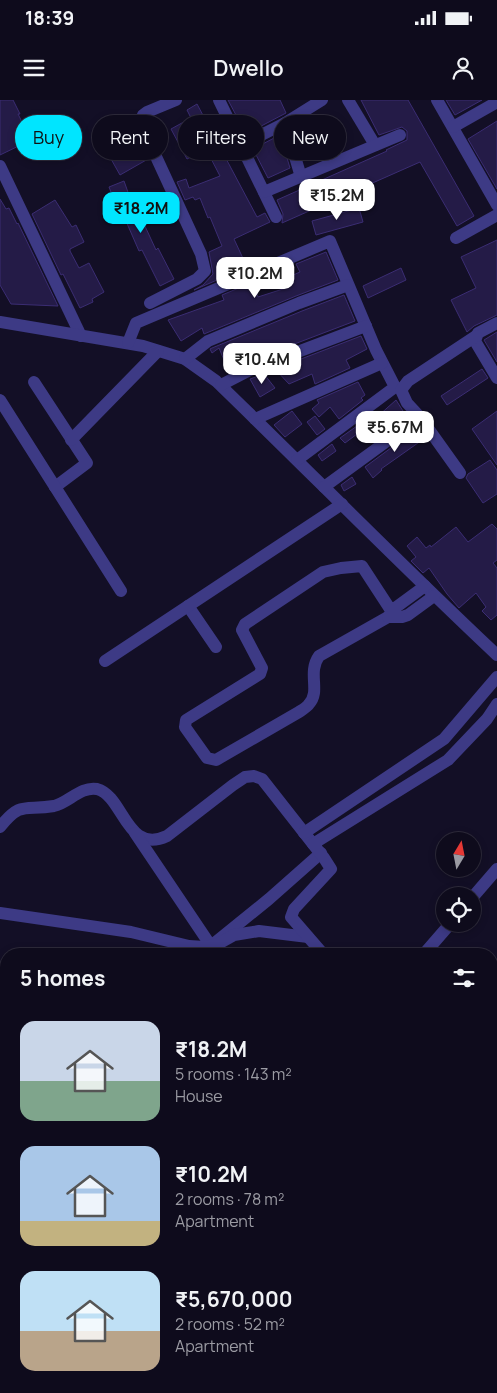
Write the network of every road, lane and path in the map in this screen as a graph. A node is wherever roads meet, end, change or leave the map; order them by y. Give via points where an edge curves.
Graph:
1 (176, 100) edge
2 (219, 100) edge
3 (322, 100) edge
4 (348, 100) edge
5 (437, 100) edge
6 (497, 102) edge
7 (308, 103) edge
8 (227, 115) edge
9 (294, 115) edge
10 (453, 127) junction
11 (400, 135) dead end
12 (375, 146) junction
13 (249, 160) edge
14 (295, 160) edge
15 (0, 166) edge
16 (300, 177) junction
17 (264, 192) junction
18 (497, 206) edge
19 (497, 215) edge
20 (276, 217) dead end
21 (456, 238) dead end
22 (348, 285) junction
23 (150, 302) dead end
24 (0, 322) edge
25 (497, 323) edge
26 (366, 326) junction
27 (81, 336) junction
28 (476, 336) junction
29 (128, 343) junction
30 (158, 351) junction
31 (185, 359) junction
32 (382, 362) junction
33 (497, 378) edge
34 (34, 382) dead end
35 (221, 385) junction
36 (0, 400) edge
37 (420, 417) junction
38 (255, 419) junction
39 (71, 440) junction
40 (297, 460) junction
41 (460, 473) dead end
42 (54, 487) junction
43 (324, 487) junction
44 (342, 504) junction
45 (425, 586) junction
46 (121, 591) dead end
47 (434, 596) junction
48 (188, 606) junction
49 (390, 614) junction
50 (216, 647) dead end
51 (497, 655) edge
52 (105, 661) dead end
53 (497, 676) edge
54 (482, 694) junction
55 (497, 704) edge
56 (444, 739) junction
57 (455, 753) junction
58 (372, 788) junction
59 (381, 802) junction
60 (0, 827) edge
61 (304, 833) junction
62 (135, 834) junction
63 (317, 849) junction
64 (497, 870) edge
65 (481, 888) edge
66 (0, 913) edge
67 (443, 932) edge
68 (308, 937) junction
69 (211, 946) junction
70 (318, 948) edge
71 (429, 948) edge

1 - 23 street via 147,112 140,122 201,254 205,271 197,279
2 - 8 street
3 - 7 street
4 - 12 street
5 - 10 street
6 - 10 street
7 - 9 street
10 - 18 street
11 - 12 street
12 - 16 street
13 - 17 street
14 - 16 street
15 - 27 street
16 - 17 street
17 - 20 street
19 - 21 street
22 - 26 street
22 - 29 street via 330,241 136,323
22 - 31 street via 208,341
24 - 27 street
25 - 28 street
26 - 32 street
26 - 35 street via 250,370
27 - 29 street
28 - 33 street via 476,345
28 - 37 street via 408,381 402,390
29 - 30 street
30 - 31 street
30 - 39 street
31 - 35 street
32 - 38 street
32 - 40 street via 395,387
34 - 39 street
35 - 38 street
36 - 42 street
37 - 41 street
37 - 43 street
38 - 40 street
39 - 42 street via 87,463
40 - 43 street
42 - 46 street
43 - 44 street
44 - 45 street
44 - 48 street
45 - 47 street
45 - 49 street
47 - 49 street via 408,615
47 - 51 street
48 - 50 street
48 - 52 street
49 - 49 street via 319,656 314,663 315,694 309,704 216,760 207,758 185,727 186,720 260,674 262,668 242,630 245,624 323,572 362,566
53 - 54 street
54 - 55 street
54 - 56 street
55 - 57 street
56 - 57 street
56 - 58 street
57 - 59 street
58 - 59 street
58 - 61 street
59 - 63 street
60 - 62 street via 15,811 26,807 56,806 87,790 97,789 108,796
61 - 62 street via 262,780 254,776 233,785 166,836 157,840
61 - 63 street
62 - 69 street
63 - 68 street via 331,870 291,917
63 - 69 street via 270,899
64 - 65 street
66 - 69 street via 131,932 189,946
67 - 71 street
68 - 69 street via 259,931 234,935
68 - 70 street

